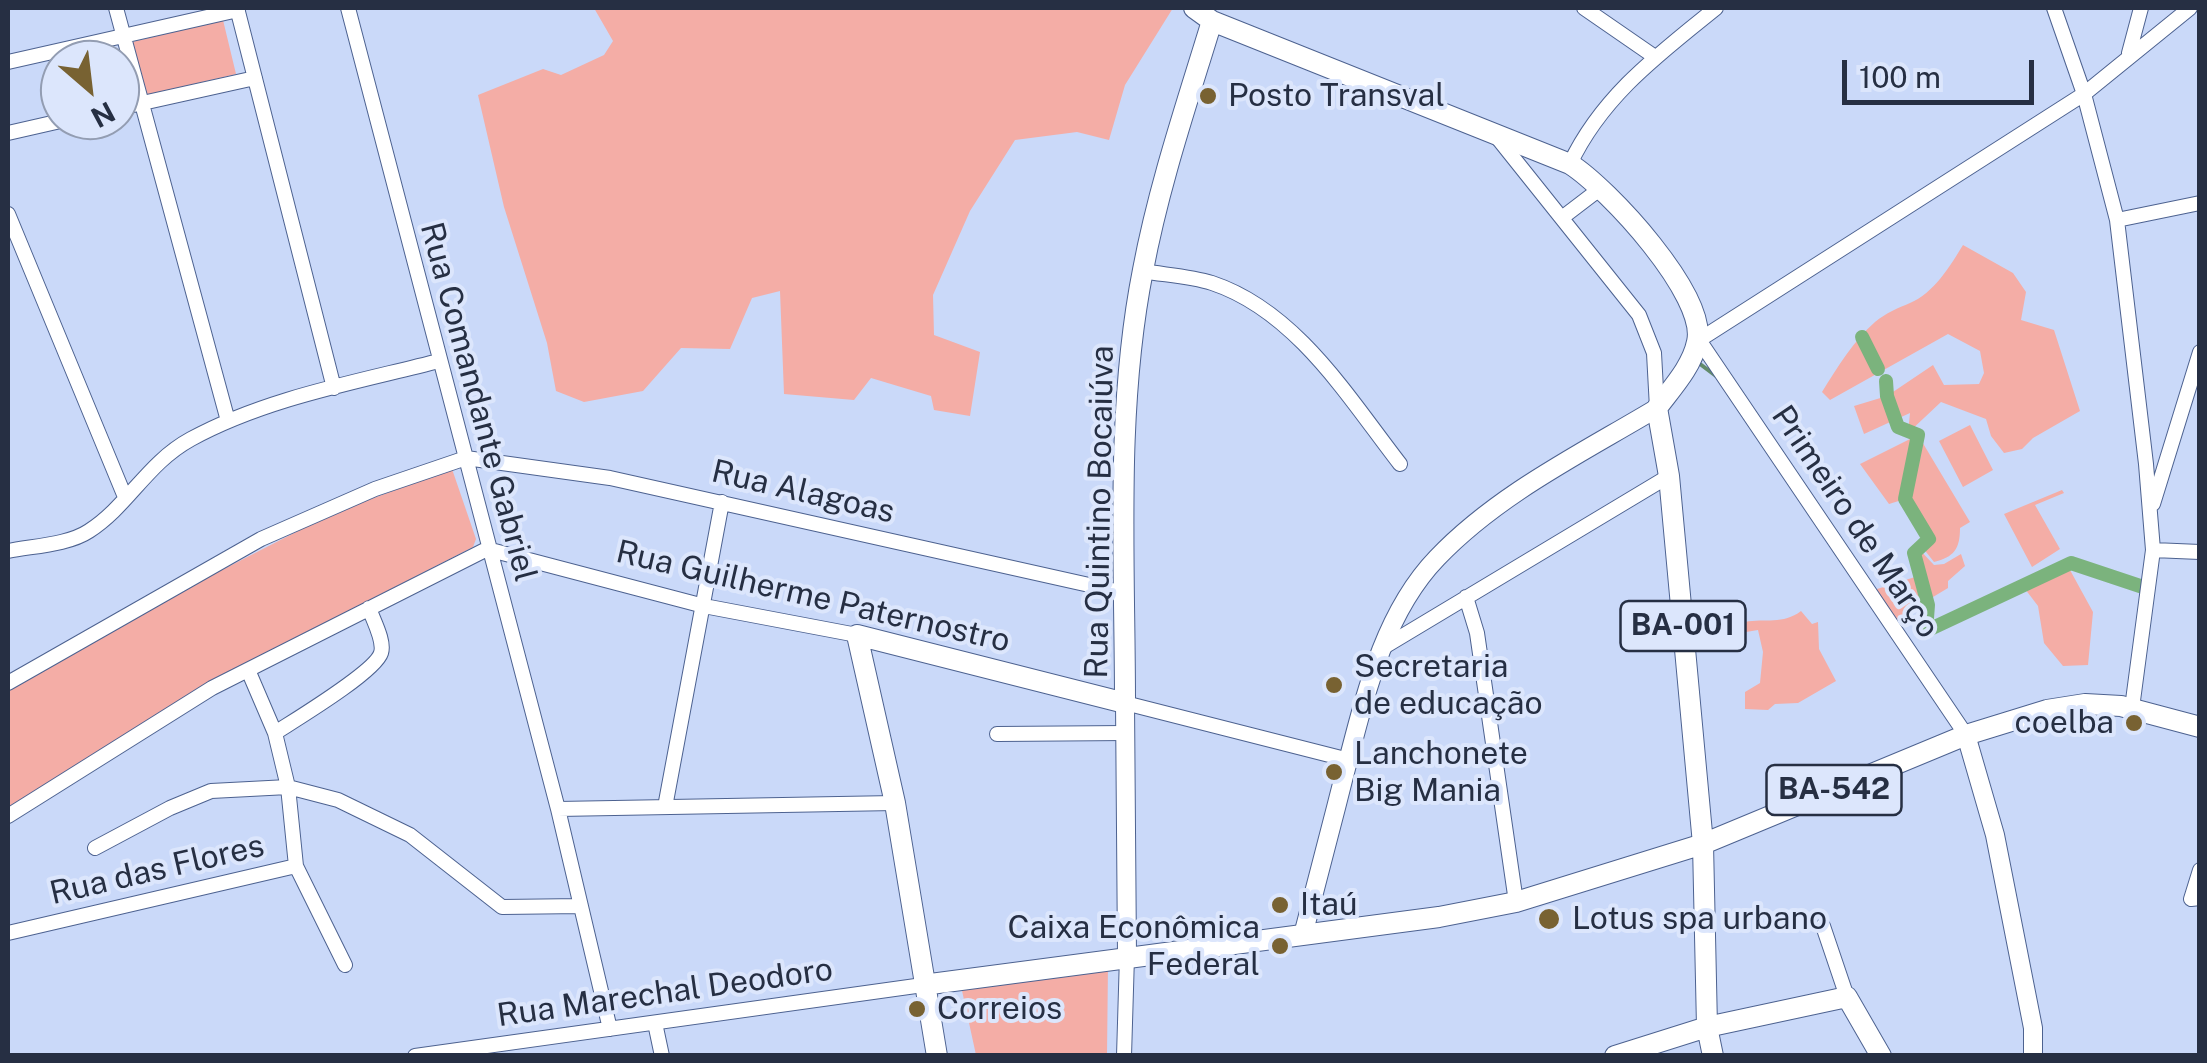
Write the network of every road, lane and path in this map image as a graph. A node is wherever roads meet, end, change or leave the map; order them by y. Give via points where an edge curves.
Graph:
1 (116, 8) edge
2 (348, 8) edge
3 (1194, 8) edge
4 (1584, 8) edge
5 (1716, 8) edge
6 (2054, 8) edge
7 (2141, 8) edge
8 (2190, 8) edge
9 (238, 9) edge
10 (1212, 21) junction
11 (122, 36) junction
12 (123, 40) edge
13 (2129, 54) junction
14 (1655, 57) junction
15 (8, 62) edge
16 (255, 78) junction
17 (2084, 94) junction
18 (140, 104) joint
19 (40, 126) edge
20 (1493, 132) junction
21 (8, 133) edge
22 (1570, 164) junction
23 (1601, 188) junction
24 (2200, 203) edge
25 (8, 214) edge
26 (1563, 218) junction
27 (2117, 220) junction
28 (1142, 271) junction
29 (1698, 340) junction
30 (2200, 352) edge
31 (439, 362) junction
32 (334, 388) junction
33 (1656, 408) junction
34 (228, 421) junction
35 (2173, 442) junction
36 (2144, 444) junction
37 (466, 458) junction
38 (1400, 464) dead end
39 (1669, 476) junction
40 (126, 497) junction
41 (722, 502) junction
42 (2151, 511) junction
43 (488, 548) junction
44 (2153, 550) junction
45 (8, 551) edge
46 (2200, 552) edge
47 (1125, 593) junction
48 (1466, 597) junction
49 (704, 606) junction
50 (370, 608) junction
51 (857, 635) junction
52 (1384, 647) junction
53 (248, 670) junction
54 (8, 683) edge
55 (1126, 703) junction
56 (2132, 708) junction
57 (2200, 728) edge
58 (1127, 732) junction
59 (275, 733) junction
60 (997, 734) dead end
61 (1966, 735) junction
62 (1349, 760) junction
63 (288, 787) junction
64 (895, 803) junction
65 (665, 807) junction
66 (558, 809) junction
67 (8, 816) edge
68 (1702, 844) junction
69 (95, 848) dead end
70 (296, 866) junction
71 (2200, 870) edge
72 (2200, 898) edge
73 (1516, 902) junction
74 (581, 906) junction
75 (1823, 926) dead end
76 (8, 933) edge
77 (1303, 935) junction
78 (1127, 956) junction
79 (345, 965) dead end
80 (923, 985) junction
81 (1847, 997) junction
82 (656, 1023) junction
83 (1707, 1027) junction
84 (610, 1030) junction
85 (424, 1055) edge
86 (415, 1056) edge
87 (662, 1056) edge
88 (936, 1056) edge
89 (1124, 1056) edge
90 (1615, 1056) edge
91 (1713, 1056) edge
92 (1881, 1056) edge
93 (2032, 1056) edge

1 - 11 street
2 - 31 street, Rua Comandante Gabriel
3 - 10 main road, BA-001
4 - 14 street
5 - 14 street
6 - 17 street
7 - 13 street
8 - 13 street
9 - 11 street
9 - 16 street
10 - 20 main road, BA-001
10 - 28 main road, Rua Quintino Bocaiúva
11 - 12 street
11 - 15 street
13 - 17 street
14 - 22 street via 1596,117
16 - 18 street
16 - 32 street
17 - 27 street
17 - 29 street
18 - 34 street
19 - 21 street
20 - 22 main road, BA-001
20 - 26 street, BA-001
22 - 23 main road, BA-001
23 - 26 street
23 - 29 main road, BA-001 via 1668,268 1695,317
24 - 27 street
25 - 40 street
26 - 33 street, BA-001 via 1648,332
27 - 36 street
28 - 38 street via 1211,284 1270,314 1323,367
28 - 47 main road, Rua Quintino Bocaiúva via 1128,373
29 - 33 main road
29 - 61 street, Primeiro de Março
30 - 35 street
31 - 32 street
31 - 37 street, Rua Comandante Gabriel
32 - 34 street
33 - 39 main road, BA-001
33 - 52 street via 1524,489 1437,557 1411,590
34 - 40 street via 170,452
35 - 36 street
35 - 42 street
36 - 42 street
37 - 41 street, Rua Alagoas
37 - 43 street, Rua Comandante Gabriel
37 - 54 street via 375,489 261,540
39 - 48 street
39 - 68 main road, BA-001
40 - 45 street via 85,534
41 - 47 street, Rua Alagoas
41 - 49 street
42 - 44 street
43 - 49 street, Rua Guilherme Paternostro
43 - 50 street
43 - 66 street, Rua Comandante Gabriel
44 - 46 street
44 - 56 street
47 - 55 main road, Rua Quintino Bocaiúva
48 - 52 street
48 - 73 street via 1477,633
49 - 51 street, Rua Guilherme Paternostro
49 - 65 street
50 - 53 street
50 - 59 street via 380,657
51 - 55 main road, Rua Guilherme Paternostro
51 - 64 main road
52 - 62 street
53 - 59 street, Rua das Flores
53 - 67 street
55 - 58 street, Rua Quintino Bocaiúva
55 - 62 street
56 - 57 main road, BA-542
56 - 61 main road, BA-542 via 2068,706
58 - 60 street
58 - 78 street, Rua Quintino Bocaiúva
59 - 63 street, Rua das Flores
61 - 68 main road, BA-542
61 - 93 street via 1999,852 2033,1028
62 - 77 street
63 - 69 street via 211,792
63 - 70 street, Rua das Flores
63 - 74 street via 338,800 410,835 502,907
64 - 65 street
64 - 80 main road
65 - 66 street
66 - 74 street, Rua Comandante Gabriel
68 - 73 main road
68 - 83 main road, BA-001
70 - 76 street, Rua das Flores
70 - 79 street
71 - 72 street via 2191,898
73 - 77 main road
74 - 84 street, Rua Comandante Gabriel
75 - 81 street
77 - 78 main road
78 - 80 main road
78 - 89 street
80 - 82 street, Rua Marechal Deodoro
80 - 88 main road
81 - 83 main road
81 - 92 main road
82 - 84 street, Rua Marechal Deodoro
82 - 87 street
83 - 90 main road
83 - 91 main road, BA-001
84 - 85 street, Rua Marechal Deodoro
85 - 86 street, Rua Marechal Deodoro

